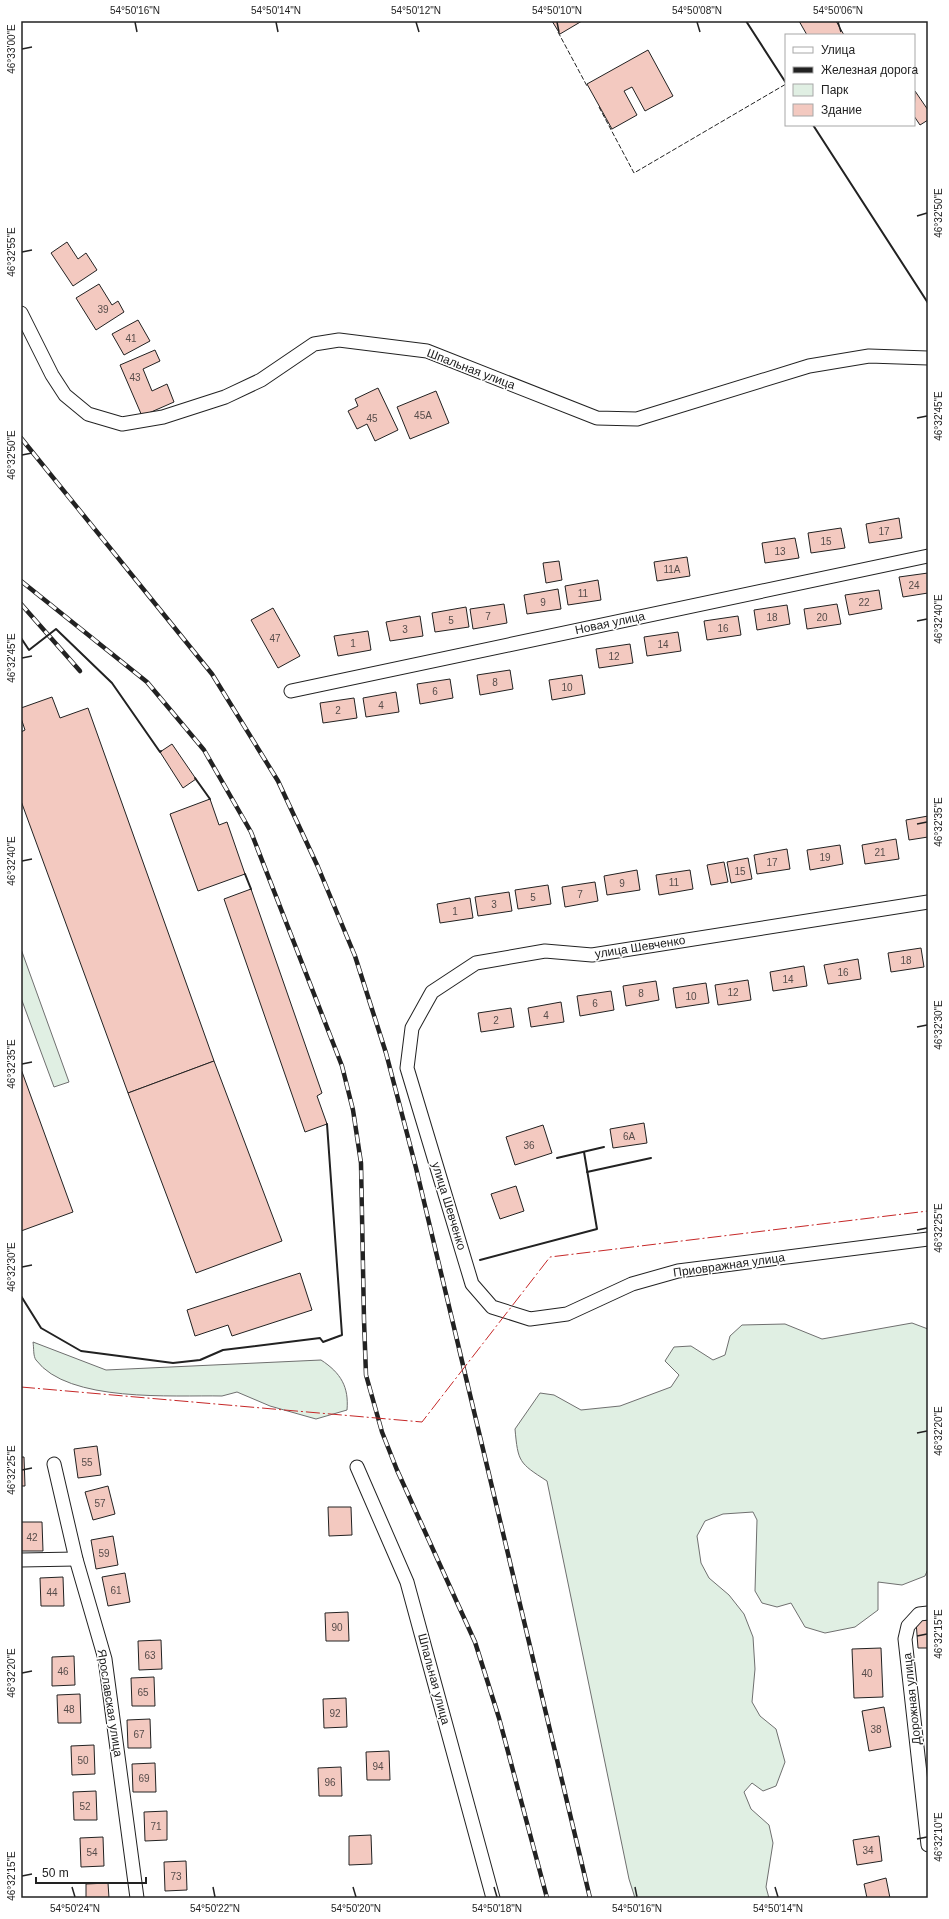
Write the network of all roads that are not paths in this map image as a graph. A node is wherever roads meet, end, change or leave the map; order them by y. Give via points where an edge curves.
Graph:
1 (21, 313) edge
2 (928, 358) edge
3 (928, 556) edge
4 (291, 691) dead end
5 (928, 902) edge
6 (928, 1240) edge
7 (492, 1307) joint
8 (54, 1464) dead end
9 (357, 1467) dead end
10 (76, 1559) junction
11 (21, 1560) edge
12 (928, 1613) edge
13 (928, 1845) edge
14 (137, 1898) edge
15 (493, 1898) edge

1 - 2 street, Шпальная улица via 65,395 88,414 122,424 163,417 224,396 261,380 314,344 339,340 427,351 597,418 636,419 809,366 869,356
3 - 4 street, Новая улица
5 - 7 street, улица Шевченко via 592,955 545,951 476,964 432,992 412,1028 408,1068 472,1284
6 - 7 street, Приовражная улица via 678,1271 632,1284 566,1314 530,1319
8 - 10 street, Ярославская улица
9 - 15 street, Шпальная улица via 407,1582
10 - 11 street
10 - 14 street, Ярославская улица via 105,1659
12 - 13 street, Дорожная улица via 919,1614 908,1626 905,1638

